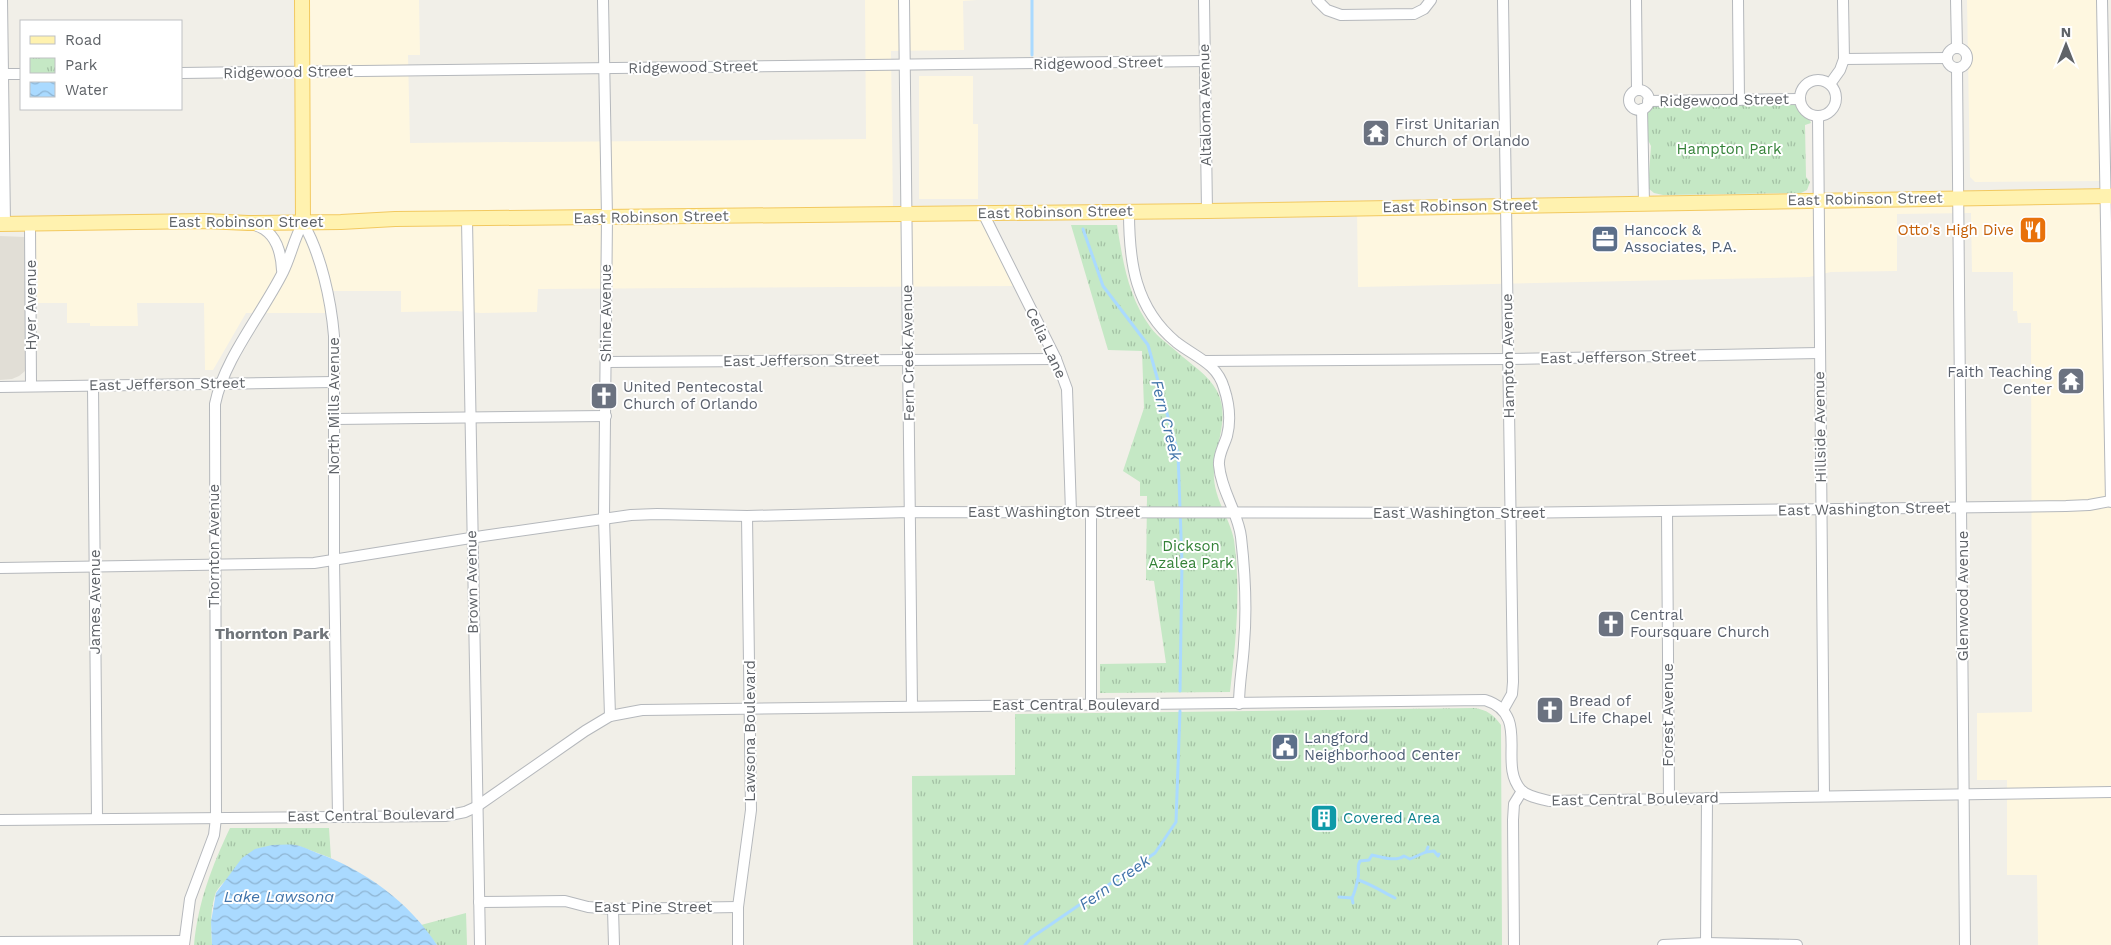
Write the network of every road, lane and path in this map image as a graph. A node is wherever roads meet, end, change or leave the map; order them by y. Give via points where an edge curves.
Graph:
1 (2, 0) edge
2 (302, 0) edge
3 (603, 0) edge
4 (904, 0) edge
5 (1204, 0) edge
6 (1317, 0) edge
7 (1431, 0) edge
8 (1503, 0) edge
9 (1636, 0) edge
10 (1738, 0) edge
11 (1843, 0) edge
12 (1956, 0) edge
13 (2102, 0) edge
14 (1957, 48) junction
15 (1947, 58) junction
16 (1844, 59) junction
17 (1205, 61) junction
18 (905, 65) junction
19 (604, 68) junction
20 (1957, 68) junction
21 (303, 72) junction
22 (182, 73) edge
23 (1, 74) edge
24 (20, 74) edge
25 (1830, 84) junction
26 (1637, 90) junction
27 (1800, 99) junction
28 (1739, 100) junction
29 (1645, 105) junction
30 (1818, 117) junction
31 (2108, 196) edge
32 (1958, 197) junction
33 (1818, 201) junction
34 (1644, 203) junction
35 (1505, 204) junction
36 (1207, 210) junction
37 (1129, 212) junction
38 (983, 213) junction
39 (906, 214) junction
40 (607, 217) junction
41 (467, 220) junction
42 (302, 222) junction
43 (248, 223) junction
44 (3, 224) edge
45 (30, 224) junction
46 (282, 273) junction
47 (2110, 346) edge
48 (1819, 353) junction
49 (909, 359) junction
50 (1056, 359) junction
51 (1509, 359) junction
52 (1206, 361) junction
53 (606, 362) junction
54 (334, 382) junction
55 (220, 383) junction
56 (32, 386) junction
57 (93, 386) junction
58 (0, 387) edge
59 (606, 416) junction
60 (470, 418) junction
61 (335, 419) junction
62 (2111, 502) edge
63 (1962, 508) junction
64 (1821, 509) junction
65 (910, 512) junction
66 (1071, 512) junction
67 (1091, 512) junction
68 (1667, 512) junction
69 (1236, 513) junction
70 (1510, 513) junction
71 (747, 516) junction
72 (604, 518) junction
73 (471, 538) junction
74 (334, 560) junction
75 (214, 564) junction
76 (95, 567) junction
77 (0, 568) edge
78 (1239, 704) junction
79 (1091, 705) junction
80 (912, 706) junction
81 (750, 709) junction
82 (1503, 710) junction
83 (610, 716) junction
84 (1522, 791) junction
85 (2111, 792) edge
86 (1964, 794) junction
87 (1824, 796) junction
88 (1707, 798) junction
89 (1669, 799) junction
90 (476, 807) junction
91 (338, 816) junction
92 (97, 818) junction
93 (216, 818) junction
94 (0, 820) edge
95 (479, 902) junction
96 (738, 907) junction
97 (613, 909) junction
98 (0, 942) edge
99 (184, 943) edge
100 (1706, 943) junction
101 (480, 945) edge
102 (614, 945) edge
103 (738, 945) edge
104 (1514, 945) edge
105 (1663, 945) edge
106 (1797, 945) edge
107 (1965, 945) edge

1 - 23 street
2 - 21 main road, North Mills Avenue
3 - 19 street, Shine Avenue
4 - 18 street, Fern Creek Avenue
5 - 17 street, Altaloma Avenue
6 - 7 street via 1327,10 1341,15 1414,14
8 - 35 street, Hampton Avenue
9 - 26 street
10 - 28 street
11 - 16 street
12 - 14 street
13 - 31 street
14 - 15 street via 1951,49
14 - 20 street via 1966,52 1967,58 1966,63
15 - 16 street
15 - 20 street via 1948,63
16 - 25 street
17 - 18 street, Ridgewood Street
17 - 36 street, Altaloma Avenue
18 - 19 street, Ridgewood Street
18 - 39 street, Fern Creek Avenue
19 - 21 street, Ridgewood Street
19 - 40 street, Shine Avenue
20 - 32 street, Glenwood Avenue
21 - 22 street, Ridgewood Street
21 - 42 main road, North Mills Avenue
23 - 24 street
23 - 44 street
25 - 27 street via 1812,81 1805,86
25 - 30 street via 1836,94 1836,104 1826,115
26 - 29 street via 1647,94
26 - 29 street via 1631,93 1629,102 1635,109
27 - 28 street, Ridgewood Street
27 - 30 street via 1805,111
28 - 29 street, Ridgewood Street
29 - 34 street
30 - 33 street, Hillside Avenue
31 - 32 main road, East Robinson Street
31 - 47 street
32 - 33 main road, East Robinson Street
32 - 63 street, Glenwood Avenue
33 - 34 main road, East Robinson Street
33 - 48 street, Hillside Avenue
34 - 35 main road, East Robinson Street
35 - 36 main road, East Robinson Street
35 - 51 street, Hampton Avenue
36 - 37 main road, East Robinson Street
37 - 38 main road, East Robinson Street
37 - 52 street via 1129,243 1139,292 1159,325
38 - 39 main road, East Robinson Street
38 - 50 street, Celia Lane
39 - 40 main road, East Robinson Street
39 - 49 street, Fern Creek Avenue
40 - 41 main road, East Robinson Street
40 - 53 street, Shine Avenue
41 - 42 main road, East Robinson Street
41 - 60 street, Brown Avenue
42 - 43 main road, East Robinson Street
42 - 46 street, Thornton Avenue
42 - 54 street, North Mills Avenue via 313,241 330,306
43 - 45 main road, East Robinson Street
43 - 46 street via 260,226 275,241 280,250
44 - 45 main road, East Robinson Street
45 - 56 street, Hyer Avenue
46 - 55 street, Thornton Avenue
47 - 62 street
48 - 51 street, East Jefferson Street
48 - 64 street, Hillside Avenue
49 - 50 street, East Jefferson Street
49 - 53 street, East Jefferson Street
49 - 65 street, Fern Creek Avenue
50 - 66 street, Celia Lane via 1067,389
51 - 52 street, East Jefferson Street
51 - 70 street, Hampton Avenue
52 - 69 street via 1216,370 1229,406 1229,425 1219,465 1227,497
53 - 59 street, Shine Avenue
54 - 55 street, East Jefferson Street
54 - 61 street, North Mills Avenue
55 - 57 street, East Jefferson Street
55 - 75 street, Thornton Avenue via 214,416
56 - 57 street, East Jefferson Street
56 - 58 street, East Jefferson Street
57 - 76 street, James Avenue
59 - 60 street
59 - 72 street, Shine Avenue
60 - 61 street
60 - 73 street, Brown Avenue
61 - 74 street, North Mills Avenue
62 - 63 street, East Washington Street
63 - 64 street, East Washington Street
63 - 86 street, Glenwood Avenue
64 - 68 street, East Washington Street
64 - 87 street, Hillside Avenue
65 - 66 street, East Washington Street
65 - 71 street, East Washington Street
65 - 80 street, Fern Creek Avenue
66 - 67 street, East Washington Street
67 - 69 street, East Washington Street
67 - 79 street
68 - 70 street, East Washington Street
68 - 89 street, Forest Avenue
69 - 70 street, East Washington Street
69 - 78 street via 1241,537 1245,614
70 - 82 street, Hampton Avenue via 1513,682 1512,694
71 - 72 street, East Washington Street via 657,514
71 - 81 street, Lawsona Boulevard
72 - 73 street, East Washington Street
72 - 83 street, Shine Avenue
73 - 74 street, East Washington Street
73 - 90 street, Brown Avenue
74 - 75 street, East Washington Street
74 - 91 street, North Mills Avenue
75 - 76 street, East Washington Street
75 - 93 street, Thornton Avenue
76 - 77 street, East Washington Street
76 - 92 street, James Avenue
78 - 79 street, East Central Boulevard
78 - 82 street, East Central Boulevard via 1485,700
79 - 80 street, East Central Boulevard
80 - 81 street, East Central Boulevard
81 - 83 street, East Central Boulevard via 642,710
81 - 96 street, Lawsona Boulevard via 751,810
82 - 84 street via 1511,730 1512,766
83 - 90 street, East Central Boulevard
84 - 89 street, East Central Boulevard via 1550,801
84 - 104 street via 1514,804 1513,820
85 - 86 street, East Central Boulevard
86 - 87 street, East Central Boulevard
86 - 107 street, Glenwood Avenue
87 - 88 street, East Central Boulevard
88 - 89 street, East Central Boulevard
88 - 100 street
90 - 91 street, East Central Boulevard via 445,816
90 - 95 street, Brown Avenue
91 - 93 street, East Central Boulevard
92 - 93 street, East Central Boulevard
92 - 94 street, East Central Boulevard
93 - 99 street, Thornton Avenue via 214,835 190,899
95 - 97 street, East Pine Street via 564,901
95 - 101 street, Brown Avenue
96 - 97 street, East Pine Street
96 - 103 street, Lawsona Boulevard
97 - 102 street
98 - 99 street
100 - 105 street
100 - 106 street

